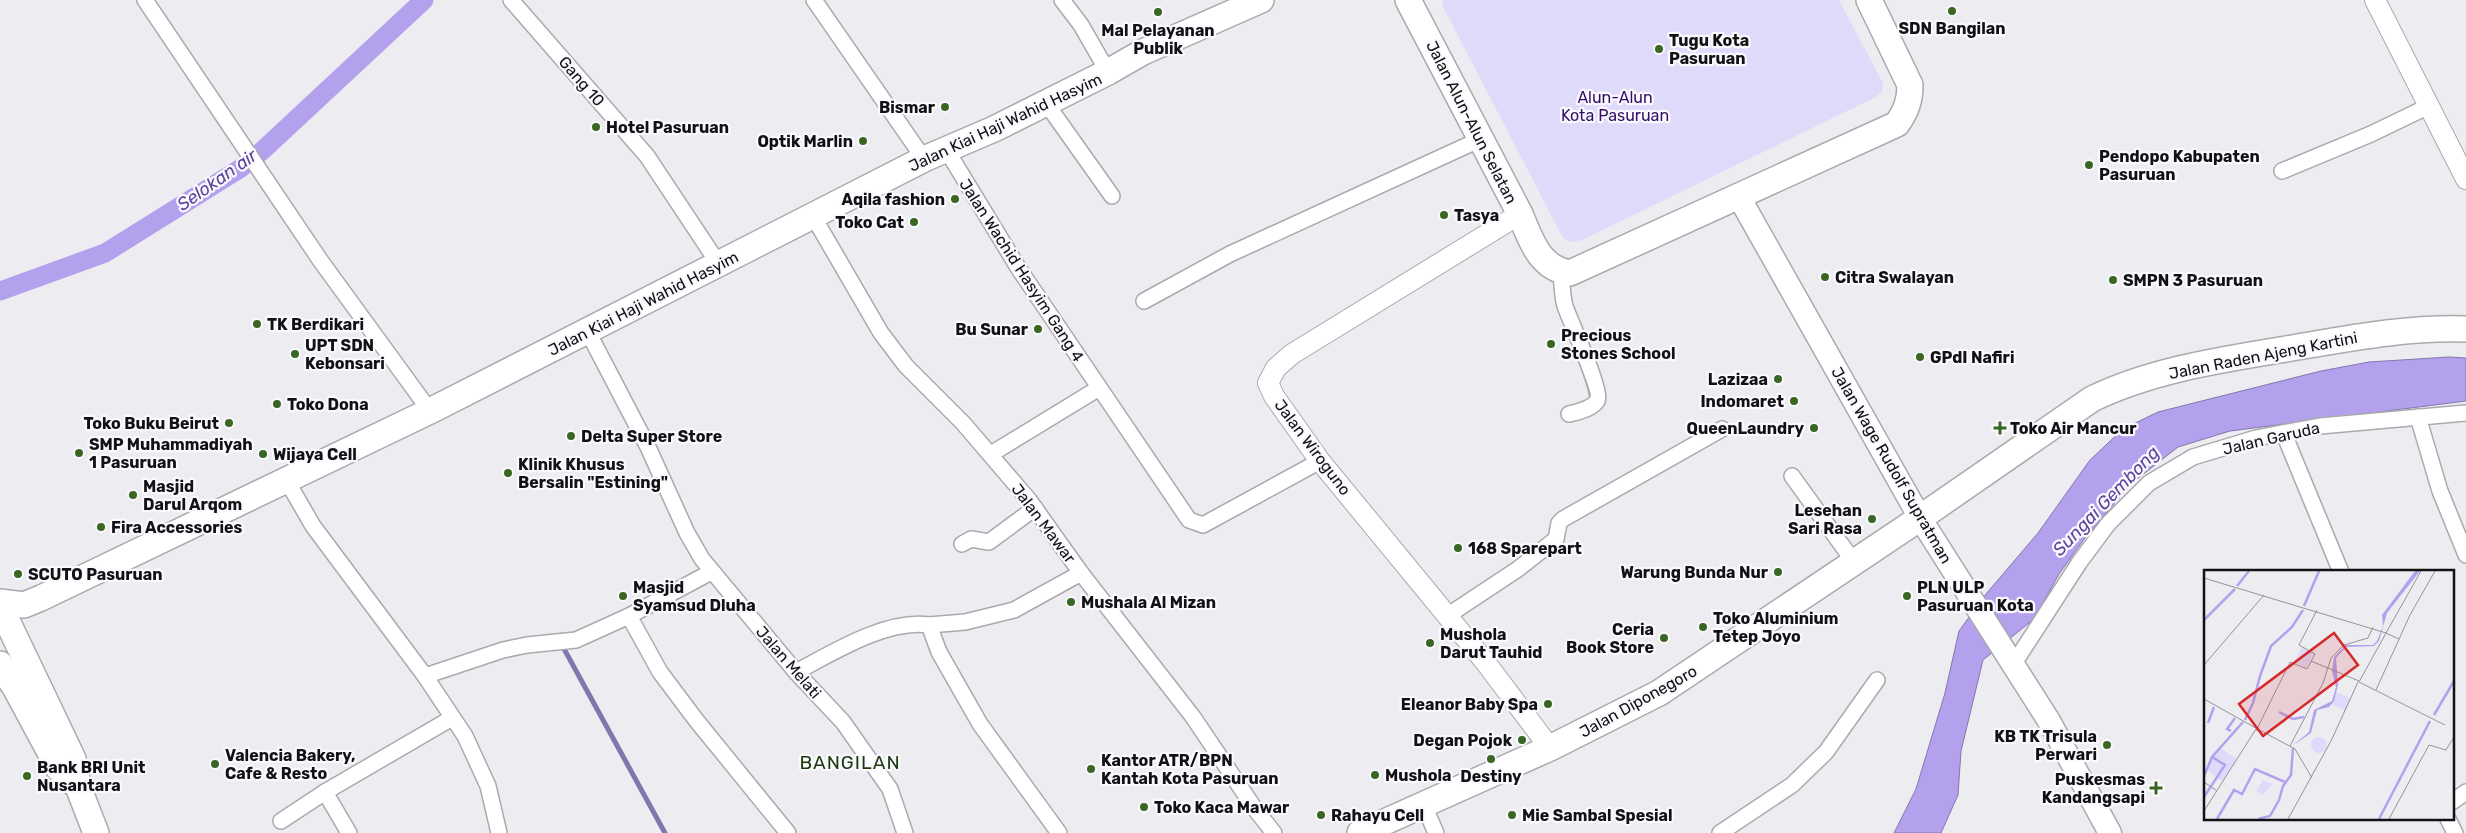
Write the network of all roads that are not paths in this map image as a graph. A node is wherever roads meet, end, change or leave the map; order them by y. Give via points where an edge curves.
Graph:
1 (145, 0) edge
2 (511, 0) edge
3 (814, 0) edge
4 (1062, 0) edge
5 (1261, 0) edge
6 (1408, 0) edge
7 (1869, 0) edge
8 (2376, 0) edge
9 (1108, 72) junction
10 (1046, 103) junction
11 (2429, 106) junction
12 (1481, 139) junction
13 (935, 154) junction
14 (2282, 171) dead end
15 (2466, 179) edge
16 (1112, 196) dead end
17 (1739, 197) junction
18 (1520, 214) junction
19 (813, 216) junction
20 (718, 262) junction
21 (1560, 272) junction
22 (1144, 301) dead end
23 (2466, 329) edge
24 (588, 332) junction
25 (1100, 388) junction
26 (430, 411) junction
27 (2466, 413) edge
28 (1569, 414) dead end
29 (2418, 417) junction
30 (1722, 429) dead end
31 (2284, 434) junction
32 (991, 454) junction
33 (1320, 461) junction
34 (1792, 476) dead end
35 (287, 481) junction
36 (1035, 508) junction
37 (1920, 518) junction
38 (962, 544) dead end
39 (2466, 555) edge
40 (1854, 562) junction
41 (2340, 570) edge
42 (711, 572) junction
43 (1081, 574) junction
44 (629, 616) junction
45 (1447, 616) junction
46 (6, 620) edge
47 (936, 625) junction
48 (2010, 660) junction
49 (0, 664) edge
50 (796, 672) junction
51 (425, 676) junction
52 (1877, 680) dead end
53 (452, 718) junction
54 (1550, 748) junction
55 (79, 789) junction
56 (325, 792) junction
57 (2466, 792) edge
58 (2454, 801) edge
59 (1424, 803) junction
60 (2448, 820) edge
61 (281, 821) dead end
62 (96, 833) edge
63 (349, 833) edge
64 (499, 833) edge
65 (788, 833) edge
66 (905, 833) edge
67 (1059, 833) edge
68 (1274, 833) edge
69 (1360, 833) edge
70 (1436, 833) edge
71 (1720, 833) edge
72 (2110, 833) edge
73 (2455, 833) edge

1 - 26 street via 320,260
2 - 20 street, Gang 10 via 647,156
3 - 13 street, Jalan Wachid Hasyim Gang 4
4 - 9 street via 1081,25
5 - 9 main road, Jalan Kiai Haji Wahid Hasyim via 1142,52
6 - 12 main road, Jalan Alun-Alun Selatan
7 - 17 main road via 1910,85 1906,112 1897,124
8 - 11 street
9 - 10 main road, Jalan Kiai Haji Wahid Hasyim
10 - 13 main road, Jalan Kiai Haji Wahid Hasyim
10 - 16 street
11 - 14 street
11 - 15 street
12 - 18 main road, Jalan Alun-Alun Selatan
12 - 22 street via 1230,254
13 - 19 main road, Jalan Kiai Haji Wahid Hasyim
13 - 25 street, Jalan Wachid Hasyim Gang 4
17 - 21 main road via 1570,273
17 - 37 main road, Jalan Wage Rudolf Supratman
18 - 21 main road, Jalan Alun-Alun Selatan via 1533,246 1544,262
18 - 33 street, Jalan Wiroguno via 1292,354 1276,368 1269,388
19 - 20 main road, Jalan Kiai Haji Wahid Hasyim
19 - 32 street, Jalan Mawar via 881,333 906,366
20 - 24 main road, Jalan Kiai Haji Wahid Hasyim
21 - 28 street via 1564,304 1594,378 1598,399 1586,409
23 - 37 main road, Jalan Raden Ajeng Kartini via 2402,330 2208,362 2110,390 2092,399
24 - 26 main road, Jalan Kiai Haji Wahid Hasyim
24 - 42 street, Jalan Melati via 648,447 687,532
25 - 32 street
25 - 33 street, Jalan Wachid Hasyim Gang 4 via 1181,510 1195,524 1204,525
26 - 35 main road, Jalan Kiai Haji Wahid Hasyim
27 - 29 street, Jalan Garuda
29 - 31 street, Jalan Garuda via 2320,426
29 - 39 street via 2440,491
30 - 45 street via 1563,520 1559,523 1556,539 1518,569
31 - 41 street
31 - 48 street, Jalan Garuda via 2256,438 2193,457 2149,483 2108,524
32 - 36 street, Jalan Mawar
33 - 45 street, Jalan Wiroguno
34 - 40 street
35 - 46 main road, Jalan Kiai Haji Wahid Hasyim
35 - 51 street via 313,526
36 - 38 street via 988,542 971,539
36 - 43 street, Jalan Mawar
37 - 40 main road, Jalan Diponegoro
37 - 48 main road, Jalan Wage Rudolf Supratman
40 - 54 main road, Jalan Diponegoro via 1659,693
42 - 44 street
42 - 50 street, Jalan Melati
43 - 47 street via 1014,610 972,621
43 - 68 street, Jalan Mawar via 1193,717
44 - 51 street via 576,640 503,650
44 - 65 street via 660,672
45 - 54 street, Jalan Wiroguno
46 - 55 main road via 73,760
47 - 50 street via 918,624 889,630 858,641
47 - 67 street via 939,652 980,724
48 - 72 main road, Jalan Wage Rudolf Supratman
49 - 55 main road via 59,770
50 - 66 street, Jalan Melati via 843,722 890,789
51 - 53 street
52 - 71 street via 1826,752 1792,785
53 - 56 street
53 - 64 street via 488,786
54 - 59 main road, Jalan Diponegoro
55 - 62 main road
56 - 61 street
56 - 63 street
57 - 58 street
59 - 69 main road, Jalan Diponegoro
59 - 70 street
60 - 73 street

